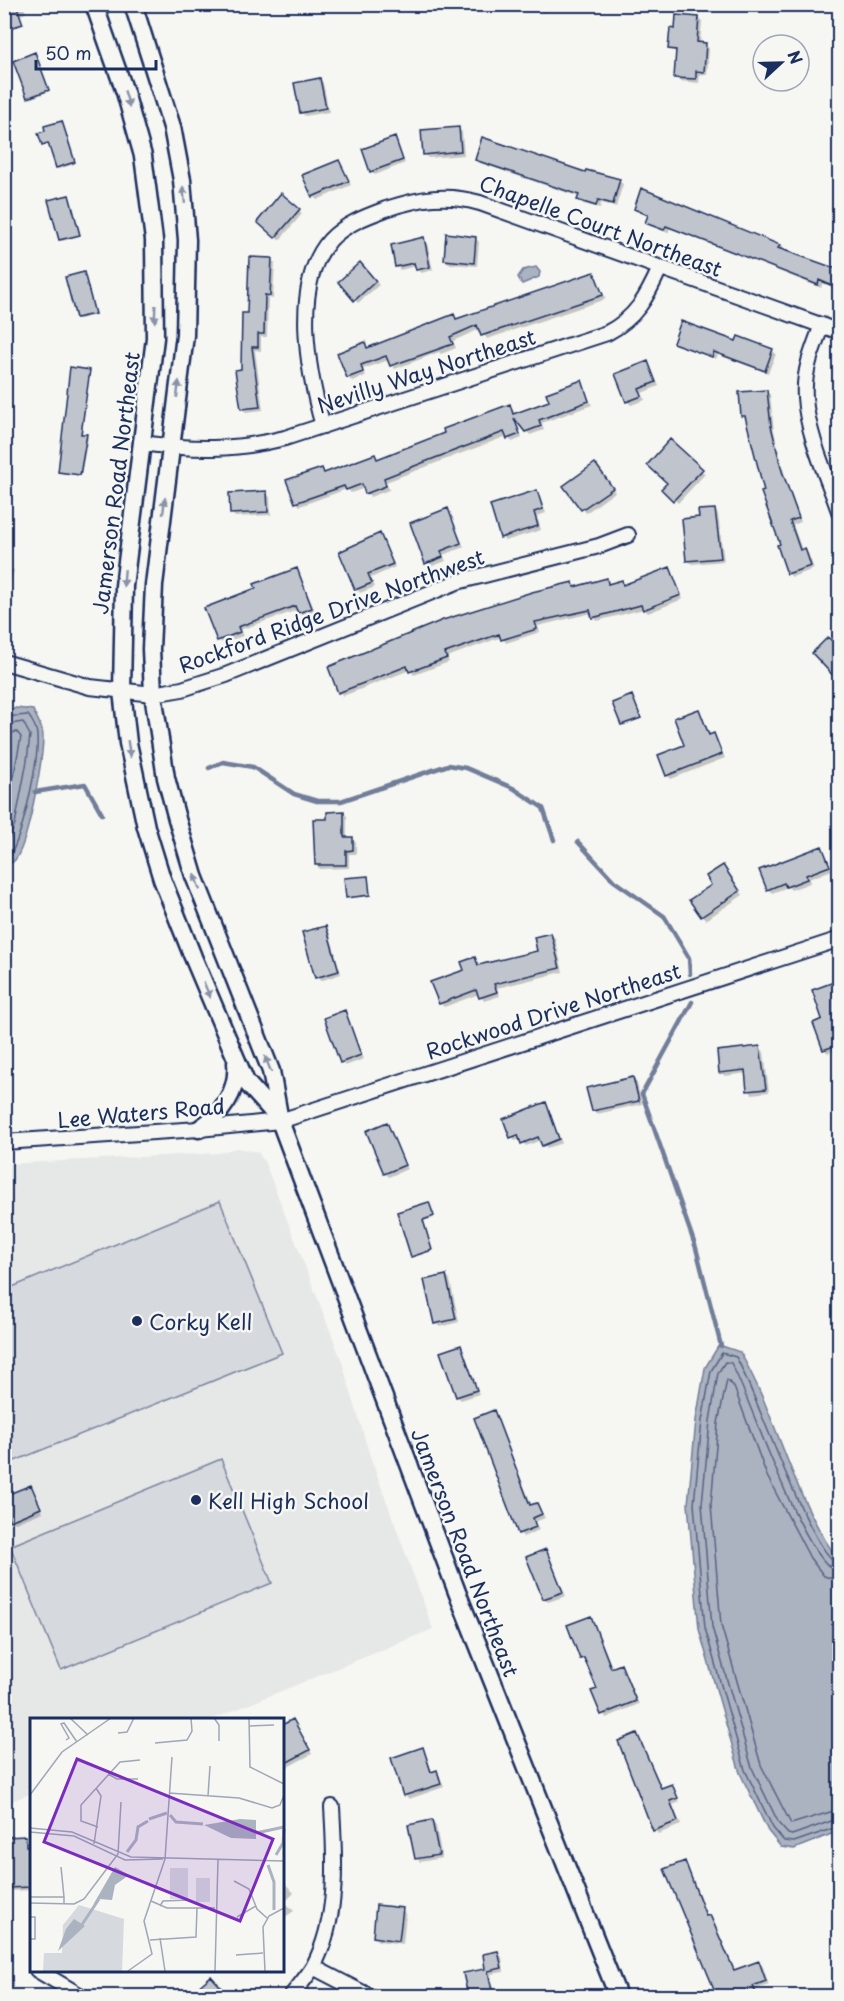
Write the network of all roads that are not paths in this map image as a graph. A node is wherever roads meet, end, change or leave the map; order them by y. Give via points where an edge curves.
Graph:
1 (94, 4) edge
2 (133, 4) edge
3 (660, 268) junction
4 (822, 325) junction
5 (840, 332) edge
6 (323, 426) junction
7 (141, 443) junction
8 (172, 447) junction
9 (840, 514) edge
10 (628, 535) dead end
11 (4, 662) edge
12 (122, 691) junction
13 (153, 694) junction
14 (840, 939) edge
15 (235, 1056) junction
16 (280, 1120) junction
17 (199, 1129) junction
18 (4, 1142) edge
19 (332, 1807) dead end
20 (313, 1966) junction
21 (40, 1971) edge
22 (81, 1996) edge
23 (291, 1996) edge
24 (369, 1996) edge
25 (618, 1996) edge

1 -> 7 street, Jamerson Road Northeast via 134,125 150,198 155,326
8 -> 2 street, Jamerson Road Northeast via 188,299 186,210 172,127
3 - 4 street, Chapelle Court Northeast
3 - 6 street, Nevilly Way Northeast via 632,318 607,333
3 - 6 street, Chapelle Court Northeast via 459,197 417,199 366,216 332,238 312,268 306,313 309,357
4 - 5 street, Chapelle Court Northeast
4 - 9 street via 809,361 805,397
6 - 8 street, Nevilly Way Northeast via 252,447
7 - 8 street, Nevilly Way Northeast
7 -> 12 street, Jamerson Road Northeast via 123,586
13 -> 8 street, Jamerson Road Northeast via 154,594
10 - 13 street, Rockford Ridge Drive Northwest via 457,582 202,684
11 - 12 street, Rockford Ridge Drive Northwest via 90,687
12 - 13 street, Rockford Ridge Drive Northwest
12 -> 15 street, Jamerson Road Northeast via 134,776 162,879
16 -> 13 street, Jamerson Road Northeast via 271,1071 221,948 179,828 166,778
14 - 16 street, Rockwood Drive Northeast
15 - 16 street, Jamerson Road Northeast via 246,1082
15 - 17 street via 236,1079 227,1101
16 - 17 street, Lee Waters Road
16 - 25 street, Jamerson Road Northeast via 452,1581
17 - 18 street, Lee Waters Road
19 - 20 street via 331,1915
20 - 23 street
20 - 24 street
21 - 22 street

